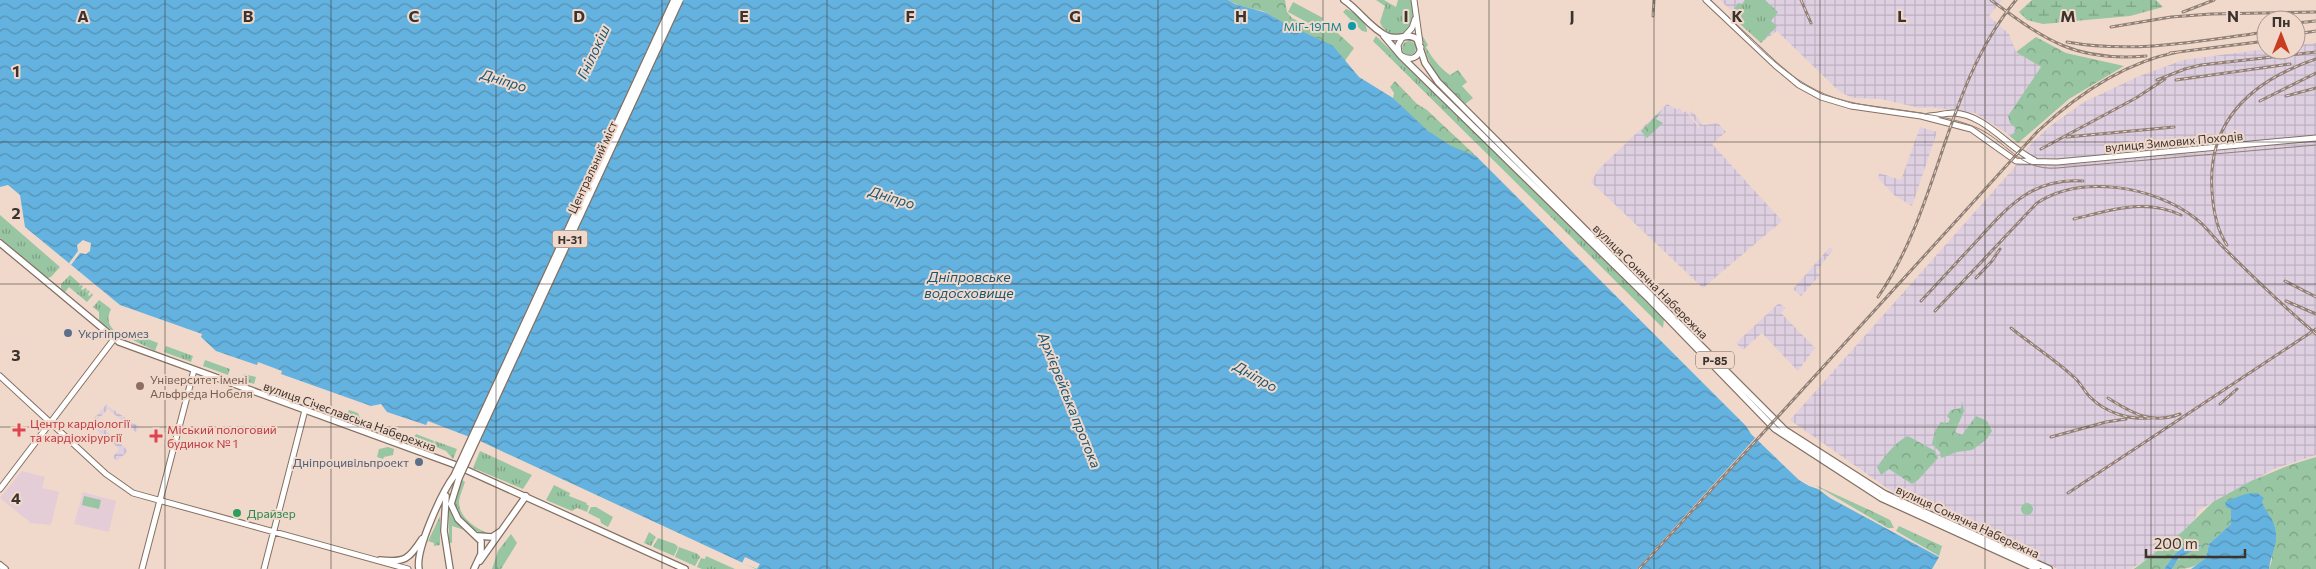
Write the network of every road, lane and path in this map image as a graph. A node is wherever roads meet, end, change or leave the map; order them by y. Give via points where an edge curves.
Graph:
1 (674, 0) edge
2 (680, 0) edge
3 (1344, 0) edge
4 (1414, 0) edge
5 (1706, 0) edge
6 (1415, 13) junction
7 (1381, 32) junction
8 (1403, 38) junction
9 (1420, 45) junction
10 (1400, 55) junction
11 (1921, 116) junction
12 (2316, 138) edge
13 (2035, 160) junction
14 (0, 243) edge
15 (114, 339) junction
16 (194, 370) junction
17 (0, 376) edge
18 (305, 410) junction
19 (51, 423) junction
20 (456, 477) junction
21 (0, 489) edge
22 (526, 496) junction
23 (159, 502) junction
24 (505, 529) junction
25 (427, 531) junction
26 (274, 532) junction
27 (474, 534) junction
28 (380, 560) junction
29 (0, 565) edge
30 (474, 568) edge
31 (4, 569) edge
32 (142, 569) edge
33 (264, 569) edge
34 (408, 569) edge
35 (419, 569) edge
36 (450, 569) edge
37 (685, 569) edge
38 (2037, 569) edge
39 (2050, 569) edge

1 - 20 main road, Центральний міст / Н-31, bridge
2 - 20 main road, Центральний міст / Н-31, bridge
3 - 7 main road, вулиця Сонячна Набережна / Р-85
4 - 6 main road
5 - 11 main road, вулиця Зимових Походів via 1799,85 1828,100 1864,109
6 - 8 main road via 1413,25
6 - 9 main road
7 - 8 main road, вулиця Сонячна Набережна / Р-85
7 - 10 main road, вулиця Сонячна Набережна / Р-85
8 - 9 main road, вулиця Сонячна Набережна / Р-85 via 1414,37
8 - 10 main road via 1398,46
9 - 10 main road via 1419,54 1414,58 1406,59
9 - 39 main road, вулиця Сонячна Набережна / Р-85 via 1428,69 1444,88 1628,270 1778,425 1885,494
10 - 38 main road, вулиця Сонячна Набережна / Р-85 via 1782,434 1881,498
11 - 13 main road, вулиця Зимових Походів via 1971,129 2015,160
11 - 13 main road, вулиця Зимових Походів via 1954,113 1972,119
12 - 13 main road, вулиця Зимових Походів via 2057,162
14 - 15 main road, вулиця Січеславська Набережна
15 - 16 main road, вулиця Січеславська Набережна
15 - 19 main road
16 - 18 main road, вулиця Січеславська Набережна
16 - 23 main road
17 - 19 main road
18 - 22 main road, вулиця Січеславська Набережна via 448,462
18 - 26 main road
19 - 21 main road
19 - 23 main road via 118,484
20 - 25 main road
20 - 27 main road via 452,509
20 - 36 main road, Н-31 via 446,495 444,516
22 - 24 main road
22 - 37 main road, вулиця Січеславська Набережна
23 - 26 main road
23 - 32 main road
24 - 27 main road via 492,537 482,538
24 - 30 main road
25 - 28 main road via 407,559 397,562
25 - 35 main road via 418,555
26 - 28 main road
26 - 33 main road
27 - 30 main road via 480,539 482,548
28 - 34 main road
29 - 31 main road

